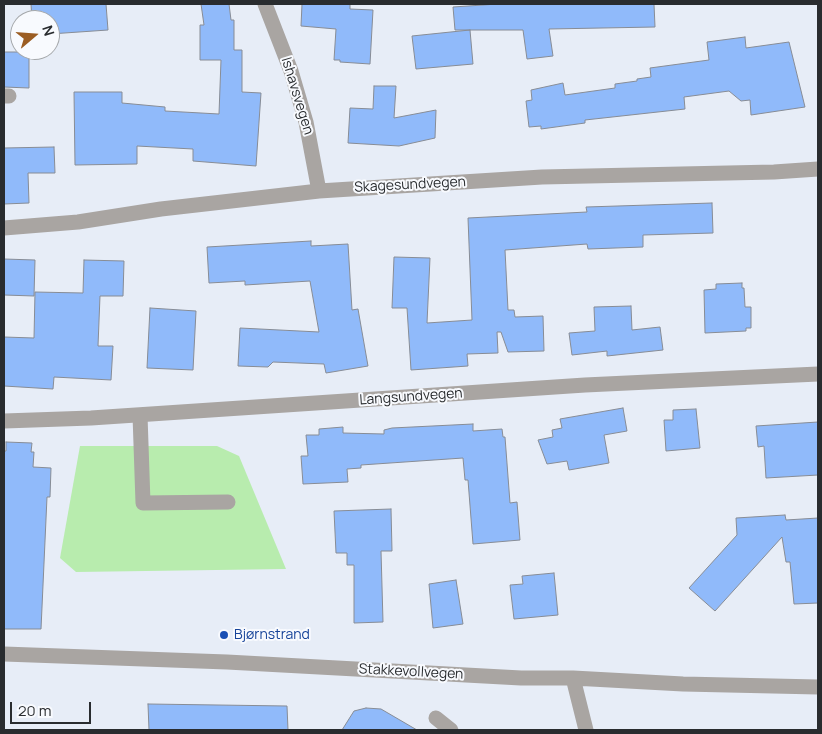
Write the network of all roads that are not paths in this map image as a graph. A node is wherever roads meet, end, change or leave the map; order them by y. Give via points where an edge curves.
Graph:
1 (265, 4) edge
2 (818, 170) edge
3 (319, 191) junction
4 (4, 228) edge
5 (818, 374) edge
6 (140, 415) junction
7 (4, 421) edge
8 (228, 502) dead end
9 (4, 654) edge
10 (573, 678) junction
11 (818, 687) edge
12 (436, 718) dead end
13 (451, 730) edge
14 (586, 730) edge

1 - 3 street, Ishavsvegen via 291,71 306,122
2 - 3 street, Skagesundvegen via 542,178
3 - 4 street, Skagesundvegen via 78,222
5 - 6 street, Langsundvegen via 585,385
6 - 7 street, Langsundvegen
6 - 8 street via 143,504
9 - 10 street, Stakkevollvegen
10 - 11 street, Stakkevollvegen
10 - 14 street
12 - 13 street

